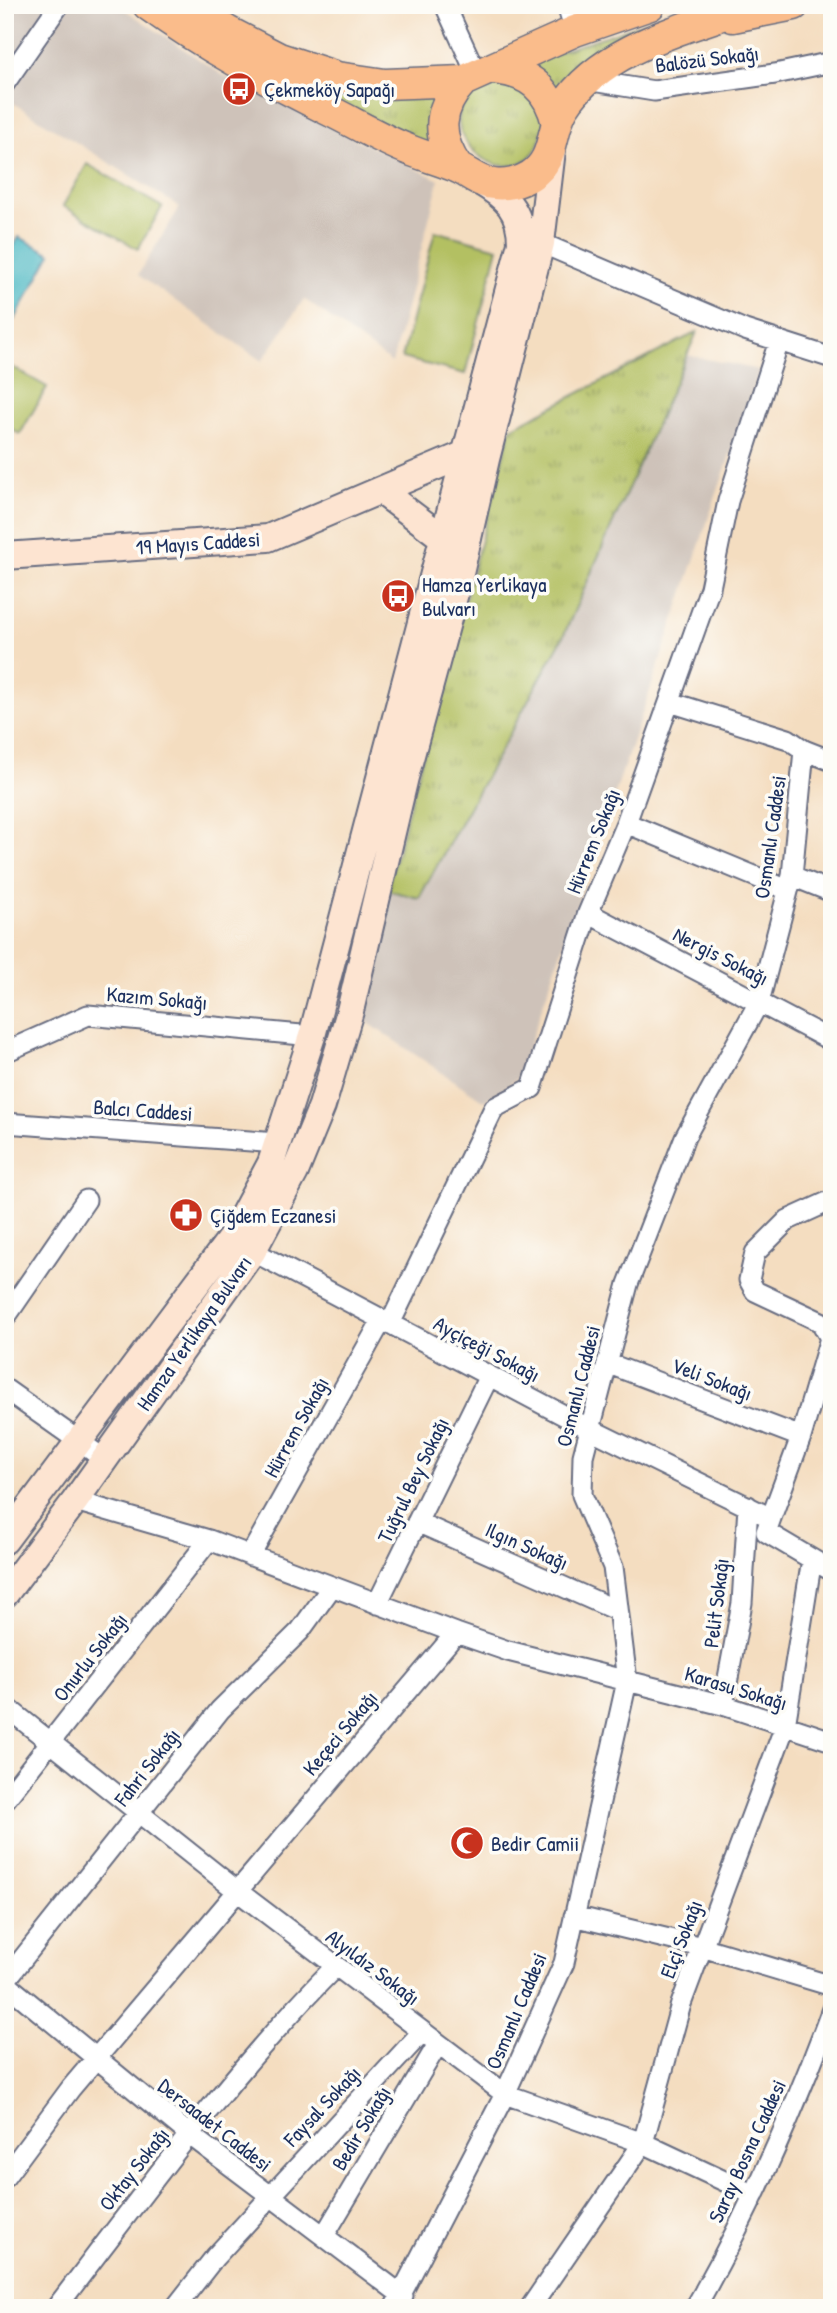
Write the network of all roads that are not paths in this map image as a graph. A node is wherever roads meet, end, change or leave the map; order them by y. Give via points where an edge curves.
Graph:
1 (59, 5) edge
2 (148, 5) edge
3 (445, 5) edge
4 (650, 5) edge
5 (751, 5) edge
6 (794, 5) edge
7 (194, 7) edge
8 (571, 18) edge
9 (702, 22) junction
10 (832, 62) edge
11 (477, 75) junction
12 (586, 80) junction
13 (5, 83) edge
14 (554, 137) junction
15 (469, 175) junction
16 (541, 243) junction
17 (779, 341) junction
18 (832, 358) edge
19 (463, 455) junction
20 (381, 491) junction
21 (443, 538) junction
22 (5, 556) edge
23 (670, 702) junction
24 (804, 750) junction
25 (832, 761) edge
26 (626, 823) junction
27 (790, 883) junction
28 (832, 892) edge
29 (588, 914) junction
30 (759, 1002) junction
31 (312, 1036) junction
32 (832, 1041) edge
33 (5, 1052) edge
34 (5, 1123) edge
35 (278, 1143) junction
36 (86, 1200) dead end
37 (832, 1200) edge
38 (241, 1245) junction
39 (5, 1318) edge
40 (386, 1322) junction
41 (607, 1363) junction
42 (489, 1376) junction
43 (5, 1389) edge
44 (590, 1429) junction
45 (801, 1437) junction
46 (80, 1440) junction
47 (104, 1459) junction
48 (75, 1501) junction
49 (748, 1506) junction
50 (771, 1518) junction
51 (417, 1522) junction
52 (5, 1540) edge
53 (209, 1540) junction
54 (250, 1556) junction
55 (812, 1559) junction
56 (832, 1571) edge
57 (331, 1588) junction
58 (5, 1594) edge
59 (377, 1604) junction
60 (618, 1611) junction
61 (456, 1633) junction
62 (627, 1681) junction
63 (723, 1705) junction
64 (5, 1706) edge
65 (785, 1726) junction
66 (832, 1741) edge
67 (51, 1744) junction
68 (5, 1800) edge
69 (140, 1814) junction
70 (236, 1891) junction
71 (574, 1916) junction
72 (702, 1947) junction
73 (335, 1967) junction
74 (5, 1982) edge
75 (832, 1986) edge
76 (832, 2009) edge
77 (430, 2038) junction
78 (95, 2059) junction
79 (505, 2094) junction
80 (190, 2135) junction
81 (643, 2143) junction
82 (5, 2176) edge
83 (754, 2195) junction
84 (271, 2196) junction
85 (324, 2236) junction
86 (398, 2302) edge
87 (55, 2308) edge
88 (175, 2308) edge
89 (530, 2308) edge
90 (695, 2308) edge

1 - 13 street
2 - 15 main road via 192,37 256,73 405,149
3 - 11 street
4 - 8 main road
5 - 9 main road
6 - 9 main road
7 - 11 main road via 279,58 337,77 385,84
8 - 11 main road
9 - 12 main road via 616,59
10 - 12 street, Balözü Sokağı via 654,91
11 - 14 main road via 510,70 536,83 553,105
11 - 15 main road via 450,96 442,114 441,134 447,152
12 - 14 main road via 563,109
14 - 15 main road via 543,165 522,180 496,185
14 - 16 main road, Hamza Yerlikaya Bulvarı
15 - 19 main road, Hamza Yerlikaya Bulvarı via 503,195 515,210 521,243
16 - 17 street
16 - 38 main road, Hamza Yerlikaya Bulvarı via 334,1070 295,1172
17 - 18 street
17 - 23 street, Hürrem Sokağı via 728,501 710,588
19 - 20 main road, 19 Mayıs Caddesi
19 - 21 main road, Hamza Yerlikaya Bulvarı
20 - 21 main road
20 - 22 main road, 19 Mayıs Caddesi via 268,538
21 - 31 main road, Hamza Yerlikaya Bulvarı
23 - 24 street via 788,739
23 - 26 street, Hürrem Sokağı
24 - 25 street
24 - 27 street, Osmanlı Caddesi
26 - 27 street
26 - 29 street, Hürrem Sokağı
27 - 28 street
27 - 30 street, Osmanlı Caddesi
29 - 30 street, Nergis Sokağı
29 - 40 street, Hürrem Sokağı via 531,1088 494,1108
30 - 32 street, Nergis Sokağı
30 - 41 street, Osmanlı Caddesi via 685,1137 628,1284
31 - 33 street, Kazım Sokağı via 88,1015
31 - 35 main road, Hamza Yerlikaya Bulvarı
34 - 35 street, Balcı Caddesi
35 - 38 main road, Hamza Yerlikaya Bulvarı
36 - 39 street
37 - 45 street via 788,1220 755,1253 749,1280 755,1291 821,1321 830,1338
38 - 40 street, Ayçiçeği Sokağı
38 - 46 main road, Hamza Yerlikaya Bulvarı
38 - 47 main road, Hamza Yerlikaya Bulvarı
40 - 42 street, Ayçiçeği Sokağı
40 - 54 street, Hürrem Sokağı
41 - 44 street, Osmanlı Caddesi
41 - 45 street, Veli Sokağı
42 - 44 street, Ayçiçeği Sokağı
42 - 51 street, Tuğrul Bey Sokağı
43 - 46 street
44 - 49 street, Ayçiçeği Sokağı
44 - 60 street, Osmanlı Caddesi via 583,1456 582,1495 613,1567
45 - 50 street
46 - 47 street
46 - 52 main road, Hamza Yerlikaya Bulvarı
47 - 48 main road, Hamza Yerlikaya Bulvarı
48 - 53 street
48 - 58 main road, Hamza Yerlikaya Bulvarı
49 - 50 street, Ayçiçeği Sokağı
49 - 63 street, Pelit Sokağı via 743,1603
50 - 55 street via 766,1532
51 - 59 street, Tuğrul Bey Sokağı
51 - 60 street, Ilgın Sokağı
53 - 54 street
53 - 67 street, Onurlu Sokağı
54 - 57 street
55 - 56 street
55 - 65 street, Elçi Sokağı
57 - 59 street
57 - 69 street, Fahri Sokağı via 300,1631 220,1710
59 - 61 street
60 - 62 street, Osmanlı Caddesi
61 - 62 street, Karasu Sokağı
61 - 70 street, Keçeci Sokağı
62 - 63 street, Karasu Sokağı
62 - 71 street, Osmanlı Caddesi
63 - 65 street, Karasu Sokağı
64 - 67 street, Alyıldız Sokağı
65 - 66 street, Karasu Sokağı
65 - 72 street, Elçi Sokağı
67 - 68 street, Onurlu Sokağı
67 - 69 street, Alyıldız Sokağı
69 - 70 street, Alyıldız Sokağı
69 - 74 street, Fahri Sokağı
70 - 73 street, Alyıldız Sokağı
70 - 78 street, Keçeci Sokağı
71 - 72 street
71 - 79 street, Osmanlı Caddesi via 564,1963
72 - 75 street
72 - 81 street, Elçi Sokağı via 681,2004
73 - 77 street, Alyıldız Sokağı
73 - 80 street, Oktay Sokağı
74 - 78 street, Dersaadet Caddesi
76 - 83 street, Saray Bosna Caddesi
77 - 79 street, Alyıldız Sokağı
77 - 84 street, Faysal Sokağı
77 - 85 street, Bedir Sokağı
78 - 80 street, Dersaadet Caddesi
78 - 82 street, Keçeci Sokağı
79 - 81 street, Alyıldız Sokağı
79 - 86 street, Osmanlı Caddesi
80 - 84 street, Dersaadet Caddesi
80 - 87 street, Oktay Sokağı
81 - 83 street, Alyıldız Sokağı
81 - 89 street, Elçi Sokağı
83 - 90 street, Saray Bosna Caddesi
84 - 85 street, Dersaadet Caddesi
84 - 88 street, Faysal Sokağı
85 - 86 street, Dersaadet Caddesi

